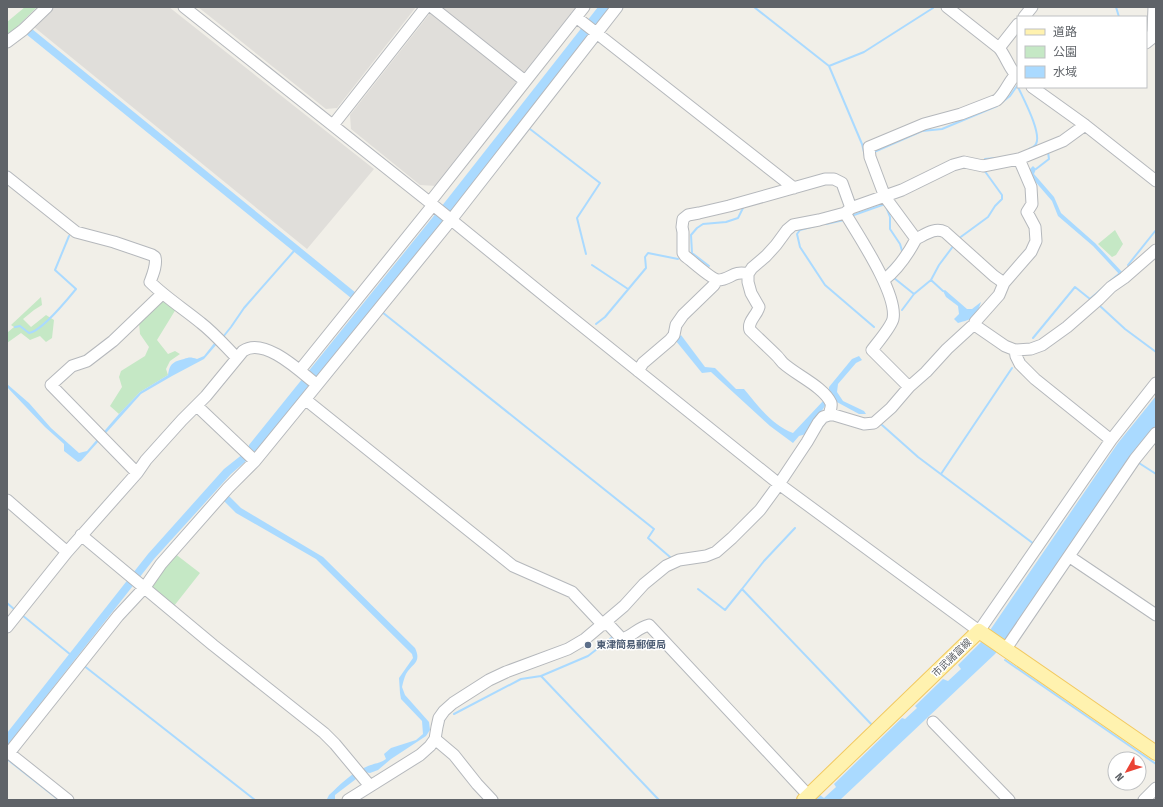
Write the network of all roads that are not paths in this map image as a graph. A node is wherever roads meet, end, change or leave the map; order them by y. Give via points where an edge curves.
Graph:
1 (47, 7) edge
2 (184, 7) edge
3 (426, 7) edge
4 (432, 7) edge
5 (584, 7) edge
6 (617, 7) edge
7 (946, 7) edge
8 (1032, 7) edge
9 (1154, 7) edge
10 (1025, 16) edge
11 (578, 19) junction
12 (1017, 25) edge
13 (596, 32) junction
14 (7, 42) edge
15 (1147, 42) edge
16 (999, 48) junction
17 (1017, 74) edge
18 (525, 80) junction
19 (1033, 88) edge
20 (333, 125) junction
21 (1085, 125) junction
22 (1019, 159) junction
23 (7, 177) edge
24 (1156, 181) edge
25 (794, 188) junction
26 (885, 197) junction
27 (434, 205) junction
28 (848, 211) junction
29 (451, 220) junction
30 (916, 239) junction
31 (1156, 250) edge
32 (748, 274) junction
33 (717, 280) junction
34 (884, 280) junction
35 (1004, 283) junction
36 (162, 294) junction
37 (976, 326) junction
38 (1015, 350) junction
39 (237, 358) junction
40 (638, 371) junction
41 (309, 378) junction
42 (1156, 383) edge
43 (909, 387) junction
44 (306, 400) junction
45 (197, 406) junction
46 (829, 415) junction
47 (1156, 433) edge
48 (1111, 440) junction
49 (250, 456) junction
50 (137, 473) junction
51 (779, 484) junction
52 (7, 500) edge
53 (82, 535) junction
54 (67, 552) junction
55 (1070, 556) junction
56 (138, 581) junction
57 (1156, 615) edge
58 (603, 624) junction
59 (7, 627) edge
60 (982, 634) junction
61 (1003, 649) junction
62 (933, 722) dead end
63 (435, 740) junction
64 (8, 752) edge
65 (1156, 753) edge
66 (370, 786) junction
67 (1156, 788) edge
68 (807, 798) edge
69 (68, 800) edge
70 (348, 800) edge
71 (492, 800) edge
72 (1010, 800) edge
73 (1144, 800) edge

1 - 14 street
2 - 20 street
3 - 20 street
4 - 18 street
5 - 11 street
6 - 13 street
7 - 16 street
8 - 10 street
9 - 15 street via 1153,31 1151,39
11 - 13 street
11 - 18 street
12 - 16 street
13 - 25 street
13 - 29 street
16 - 17 street
17 - 26 street via 997,100 961,114 924,124 869,147 870,157
18 - 27 street
19 - 21 street
20 - 27 street
21 - 22 street via 1063,141
21 - 24 street
22 - 26 street via 984,166 964,162 953,165
22 - 35 street via 1031,187 1032,204 1027,212 1035,227 1036,241 1031,252
23 - 36 street via 76,232 155,257 150,282
25 - 28 street via 825,178 834,178 842,183
25 - 33 street via 685,216 682,227 683,253 710,277
26 - 28 street
26 - 30 street
27 - 29 street
27 - 41 street
28 - 32 street via 793,225
28 - 34 street
29 - 40 street
29 - 41 street
30 - 34 street via 908,253
30 - 35 street via 940,229
31 - 38 street via 1067,327 1042,345
32 - 33 street via 735,273
32 - 46 street via 751,293 759,307 748,328 783,363 825,395 832,407
33 - 40 street via 682,315 670,340 643,363
34 - 43 street via 891,300 893,317 872,350
35 - 37 street via 999,295 976,322
36 - 39 street via 202,324
36 - 50 street via 113,341 88,361 72,366 51,385
37 - 38 street
37 - 43 street via 971,327
38 - 48 street via 1020,364 1035,379
39 - 41 street via 248,348 259,347 279,356
39 - 45 street
40 - 51 street
41 - 44 street
42 - 48 street
43 - 46 street via 874,423 864,424
44 - 49 street
44 - 58 street via 513,566 572,592
45 - 49 street
45 - 50 street
46 - 51 street via 818,423
47 - 55 street via 1135,459
48 - 60 street via 987,621
49 - 56 street via 228,488 167,558
50 - 53 street
51 - 58 street via 760,510 716,552 679,560 666,566
51 - 60 street
52 - 54 street
53 - 54 street
53 - 56 street
54 - 59 street
55 - 57 street
55 - 61 street
56 - 64 street via 118,616
56 - 66 street via 213,645 324,733
58 - 63 street via 568,649 506,672 454,702 439,718
58 - 68 street via 608,624 622,639 648,625
60 - 61 main road, 市武諸富線
60 - 68 main road, 市武諸富線
61 - 65 main road, 市武諸富線
62 - 72 street
63 - 66 street via 420,755
63 - 71 street via 454,755
64 - 69 street
66 - 70 street
67 - 73 street

